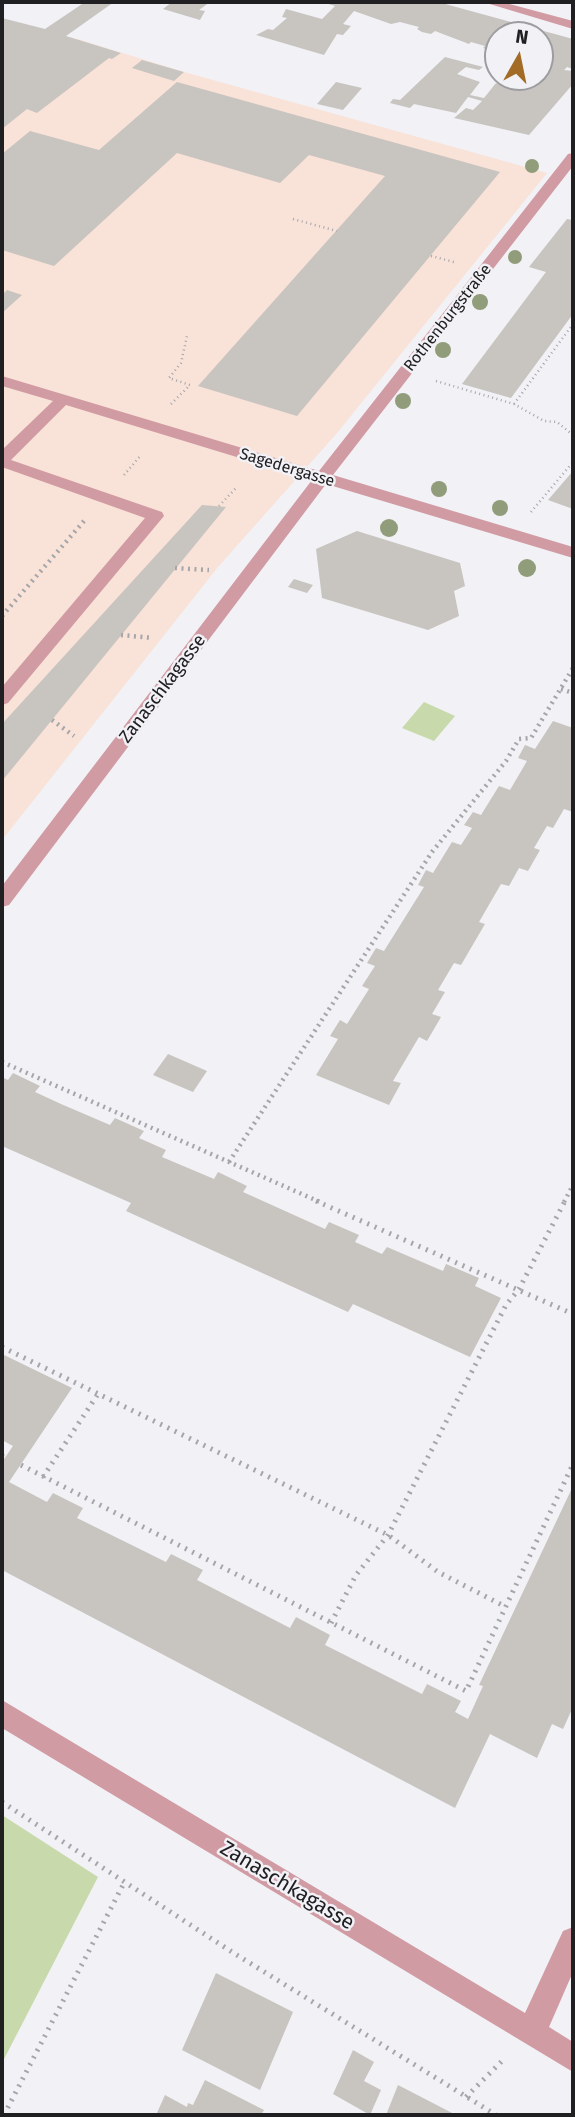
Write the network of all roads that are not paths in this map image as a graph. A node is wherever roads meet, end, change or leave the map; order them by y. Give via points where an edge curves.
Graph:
1 (489, 2) edge
2 (573, 25) edge
3 (573, 157) edge
4 (2, 381) edge
5 (63, 400) junction
6 (2, 460) edge
7 (322, 478) junction
8 (573, 553) edge
9 (2, 699) edge
10 (2, 900) edge
11 (2, 1713) edge
12 (573, 1941) edge
13 (531, 2033) junction
14 (573, 2059) edge

1 - 2 street
3 - 7 street, Rothenburgstraße
4 - 5 street, Sagedergasse
5 - 6 street
5 - 7 street, Sagedergasse
6 - 9 street via 156,516
7 - 8 street, Sagedergasse
7 - 10 street, Zanaschkagasse
11 - 13 street, Zanaschkagasse
12 - 13 street
13 - 14 street, Zanaschkagasse

